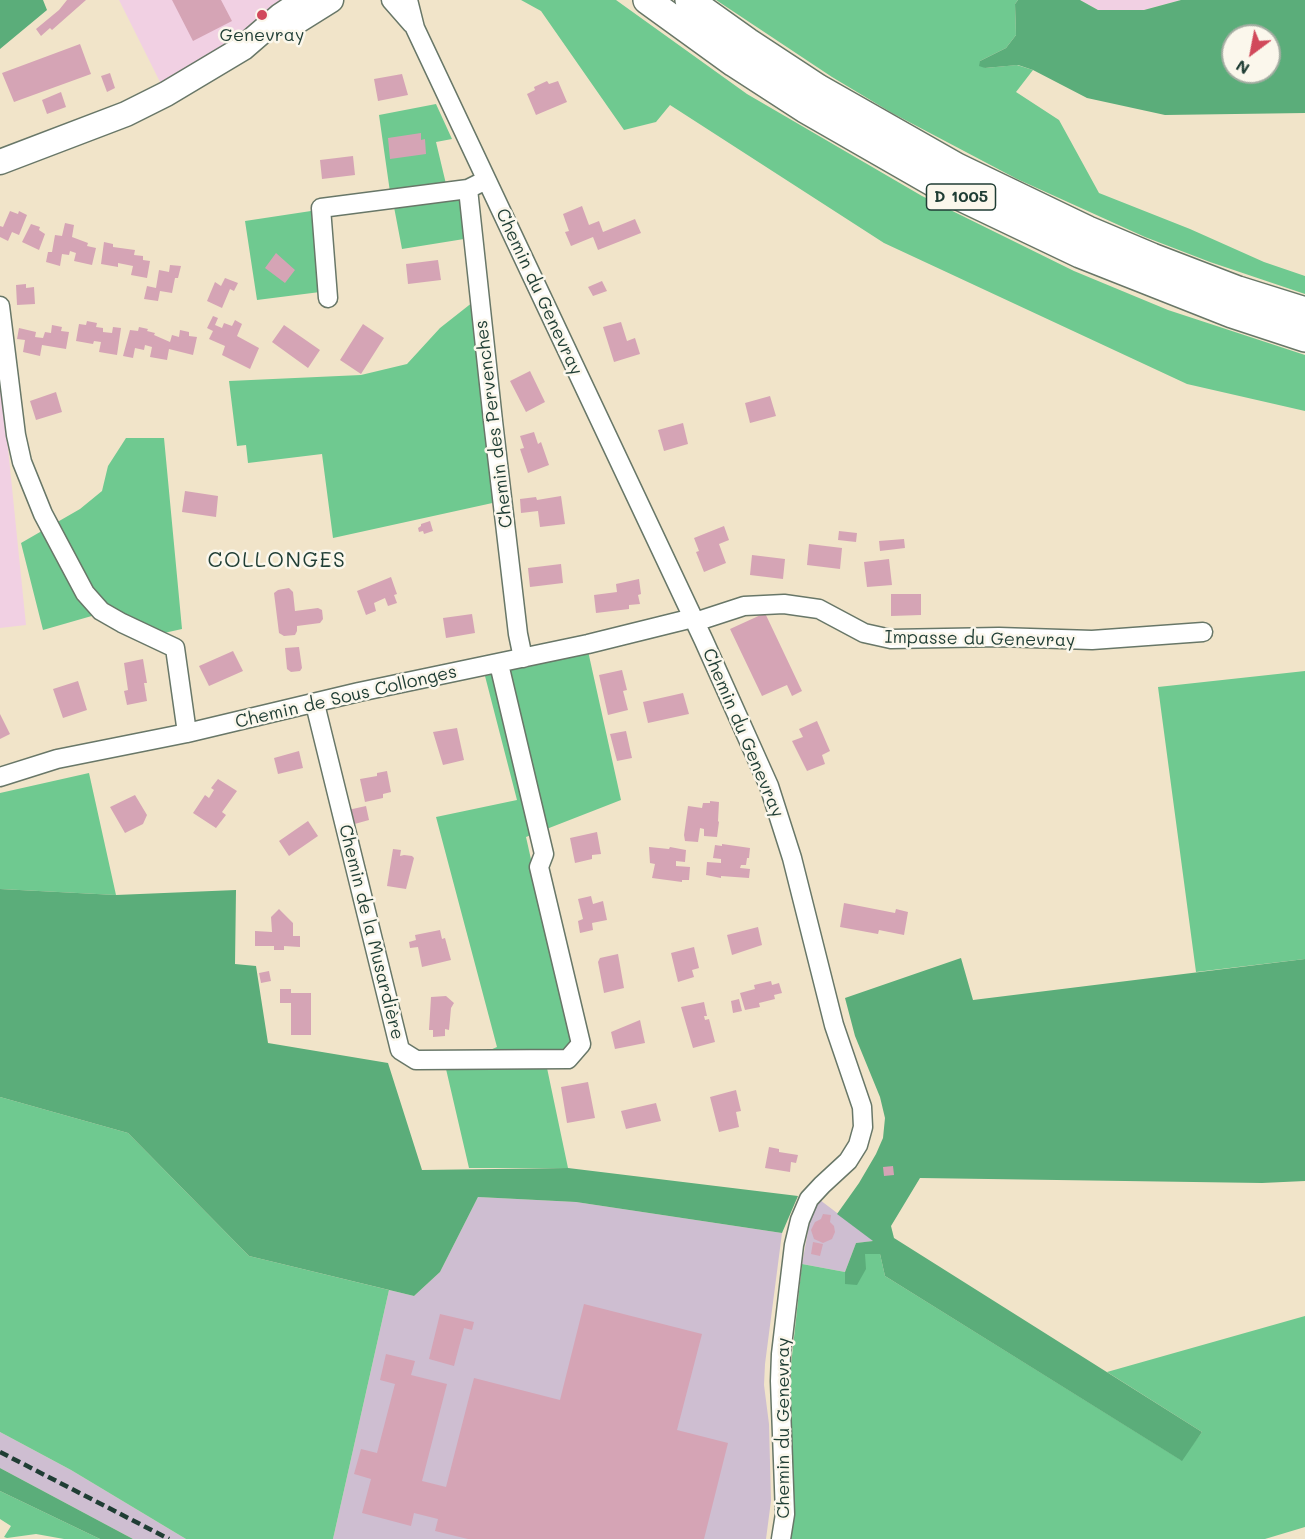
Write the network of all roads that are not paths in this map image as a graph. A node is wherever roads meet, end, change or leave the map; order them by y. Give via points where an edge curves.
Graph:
1 (304, 0) edge
2 (331, 0) edge
3 (391, 0) edge
4 (408, 0) edge
5 (647, 0) edge
6 (689, 0) edge
7 (415, 28) junction
8 (243, 48) junction
9 (0, 162) edge
10 (486, 180) junction
11 (468, 189) junction
12 (328, 298) dead end
13 (0, 306) edge
14 (1305, 311) edge
15 (1305, 338) edge
16 (694, 620) junction
17 (1203, 632) dead end
18 (523, 658) junction
19 (499, 663) junction
20 (315, 704) junction
21 (187, 733) junction
22 (0, 777) edge
23 (781, 1539) edge

1 - 8 main road
2 - 8 main road
3 - 7 street, Chemin du Genevray
4 - 7 street, Chemin du Genevray
5 - 15 highway, D 1005 via 805,109 948,190 1080,254 1232,314
6 - 14 highway, D 1005 via 818,88 957,167 1088,230 1238,290
7 - 10 street, Chemin du Genevray
8 - 9 main road via 140,108
10 - 11 street
10 - 16 street, Chemin du Genevray
11 - 12 street via 321,208
11 - 18 street, Chemin des Pervenches
13 - 21 street via 16,435 22,462 43,514 85,593 101,611 175,648
16 - 17 street, Impasse du Genevray via 744,606 784,604 819,609 864,633 905,640 999,637 1092,640
16 - 18 street, Chemin de Sous Collonges
16 - 23 street, Chemin du Genevray via 757,757 783,825 829,1007 863,1117 862,1136 854,1153 810,1199 794,1245 781,1354 785,1514
18 - 19 street, Chemin de Sous Collonges
19 - 20 street, Chemin de Sous Collonges
19 - 20 street, Chemin de la Musardière via 544,854 539,867 581,1044 568,1059 416,1060 400,1050
20 - 21 street, Chemin de Sous Collonges
21 - 22 street, Chemin de Sous Collonges via 57,759

